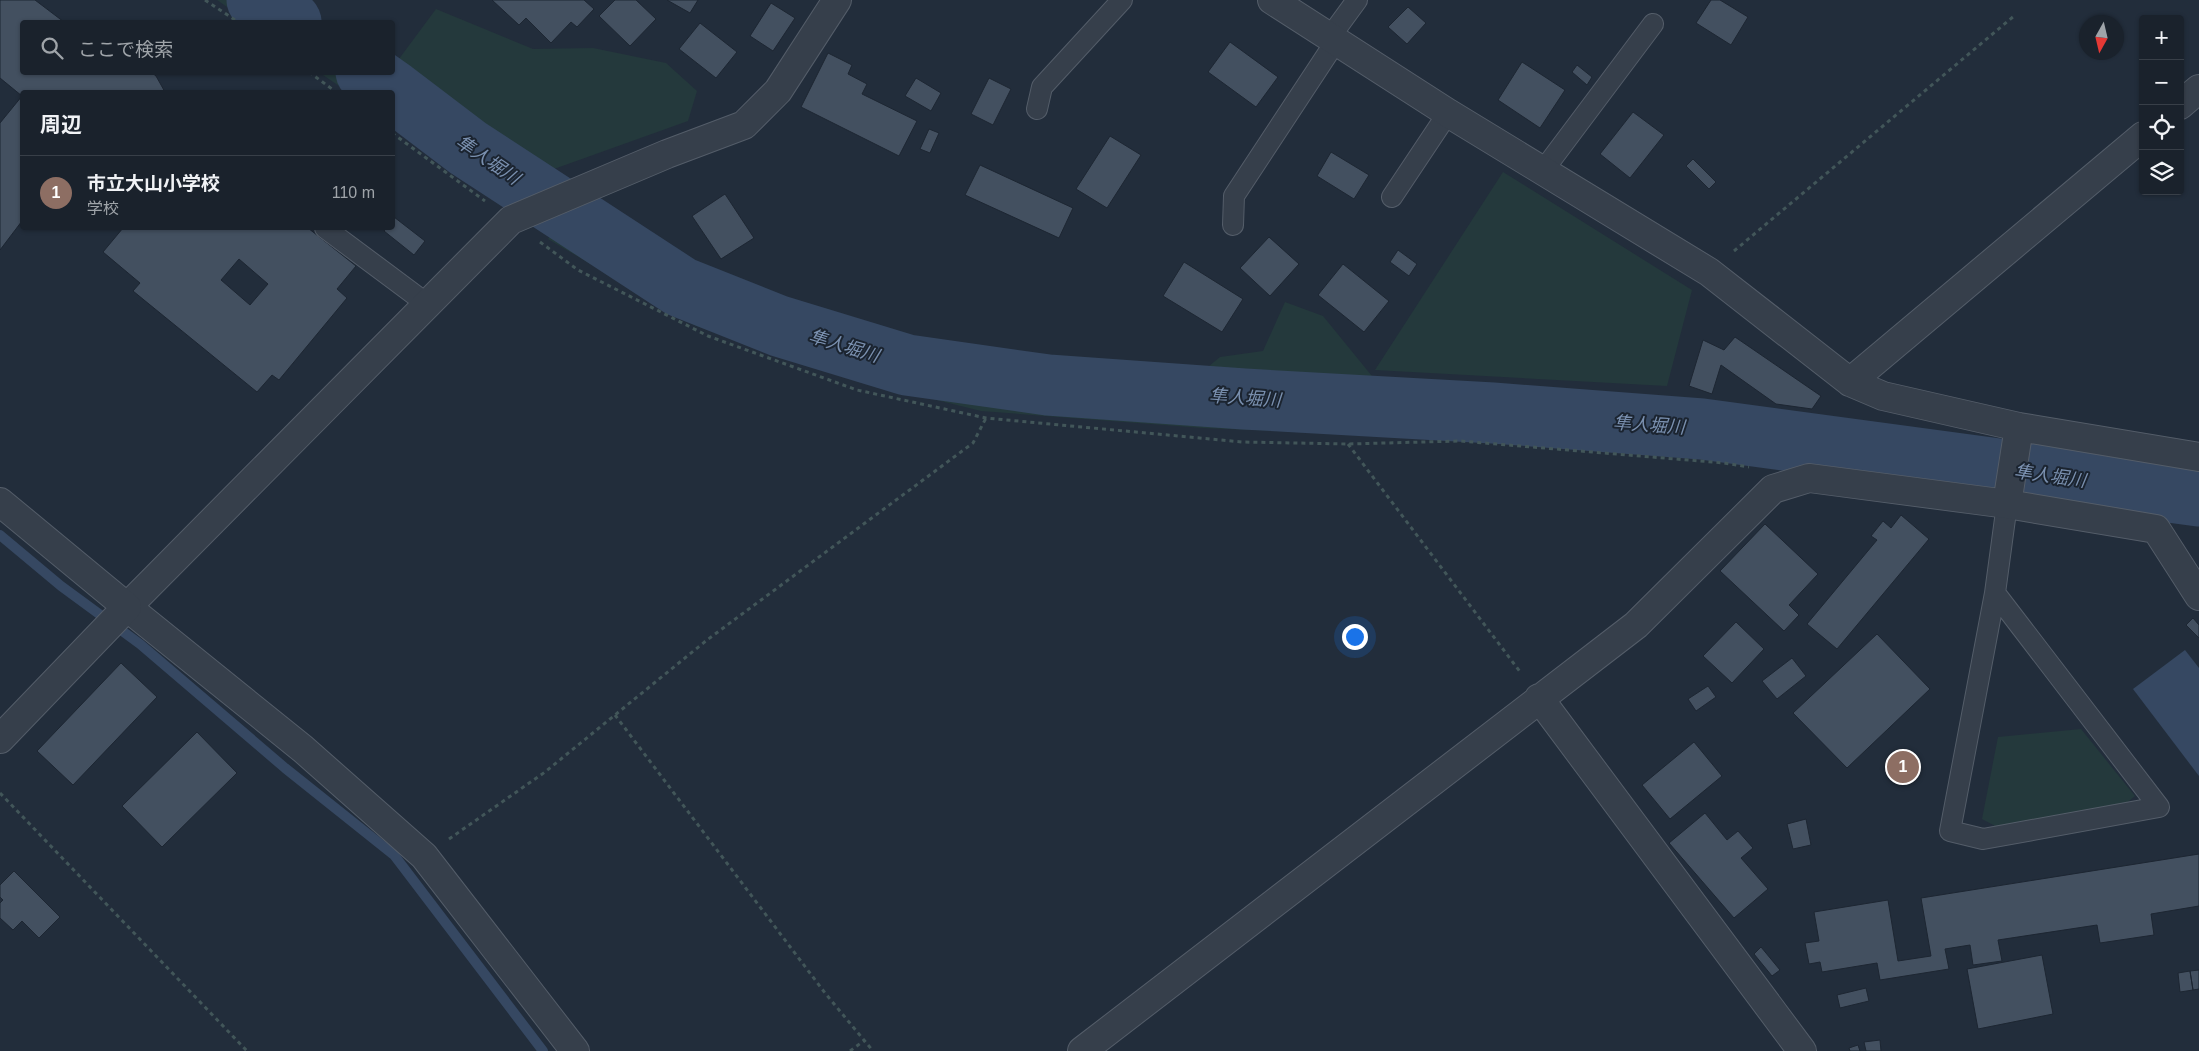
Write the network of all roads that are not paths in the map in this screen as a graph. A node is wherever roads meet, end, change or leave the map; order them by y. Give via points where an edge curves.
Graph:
1 (837, 0) edge
2 (1122, 0) edge
3 (1272, 0) edge
4 (1357, 0) edge
5 (1653, 24) dead end
6 (1333, 39) junction
7 (2199, 89) edge
8 (2184, 102) edge
9 (1037, 108) dead end
10 (1448, 113) junction
11 (2139, 139) edge
12 (1542, 172) junction
13 (1392, 197) dead end
14 (1233, 225) dead end
15 (328, 230) edge
16 (427, 304) junction
17 (1850, 382) junction
18 (2018, 437) junction
19 (2199, 456) edge
20 (0, 502) edge
21 (2008, 504) junction
22 (1994, 593) junction
23 (2199, 596) edge
24 (127, 607) junction
25 (1539, 698) junction
26 (0, 739) edge
27 (575, 1051) edge
28 (1082, 1051) edge
29 (1802, 1051) edge

1 - 16 street via 778,91 744,125 511,220
2 - 9 lane via 1042,87
3 - 6 street
4 - 6 lane
5 - 12 lane
6 - 10 street
6 - 14 lane via 1234,196
7 - 8 street
10 - 12 street
10 - 13 lane
11 - 17 street
12 - 17 street via 1709,272
15 - 16 lane
16 - 24 street
17 - 18 street via 1883,396
18 - 19 street
18 - 21 street
20 - 24 street
21 - 22 lane
21 - 23 street via 2156,529
21 - 25 street via 1809,478 1773,489 1636,625
22 - 22 lane via 2018,623 2159,807 1983,839 1950,830
24 - 26 street
24 - 27 street via 303,749 424,856
25 - 28 street
25 - 29 street

